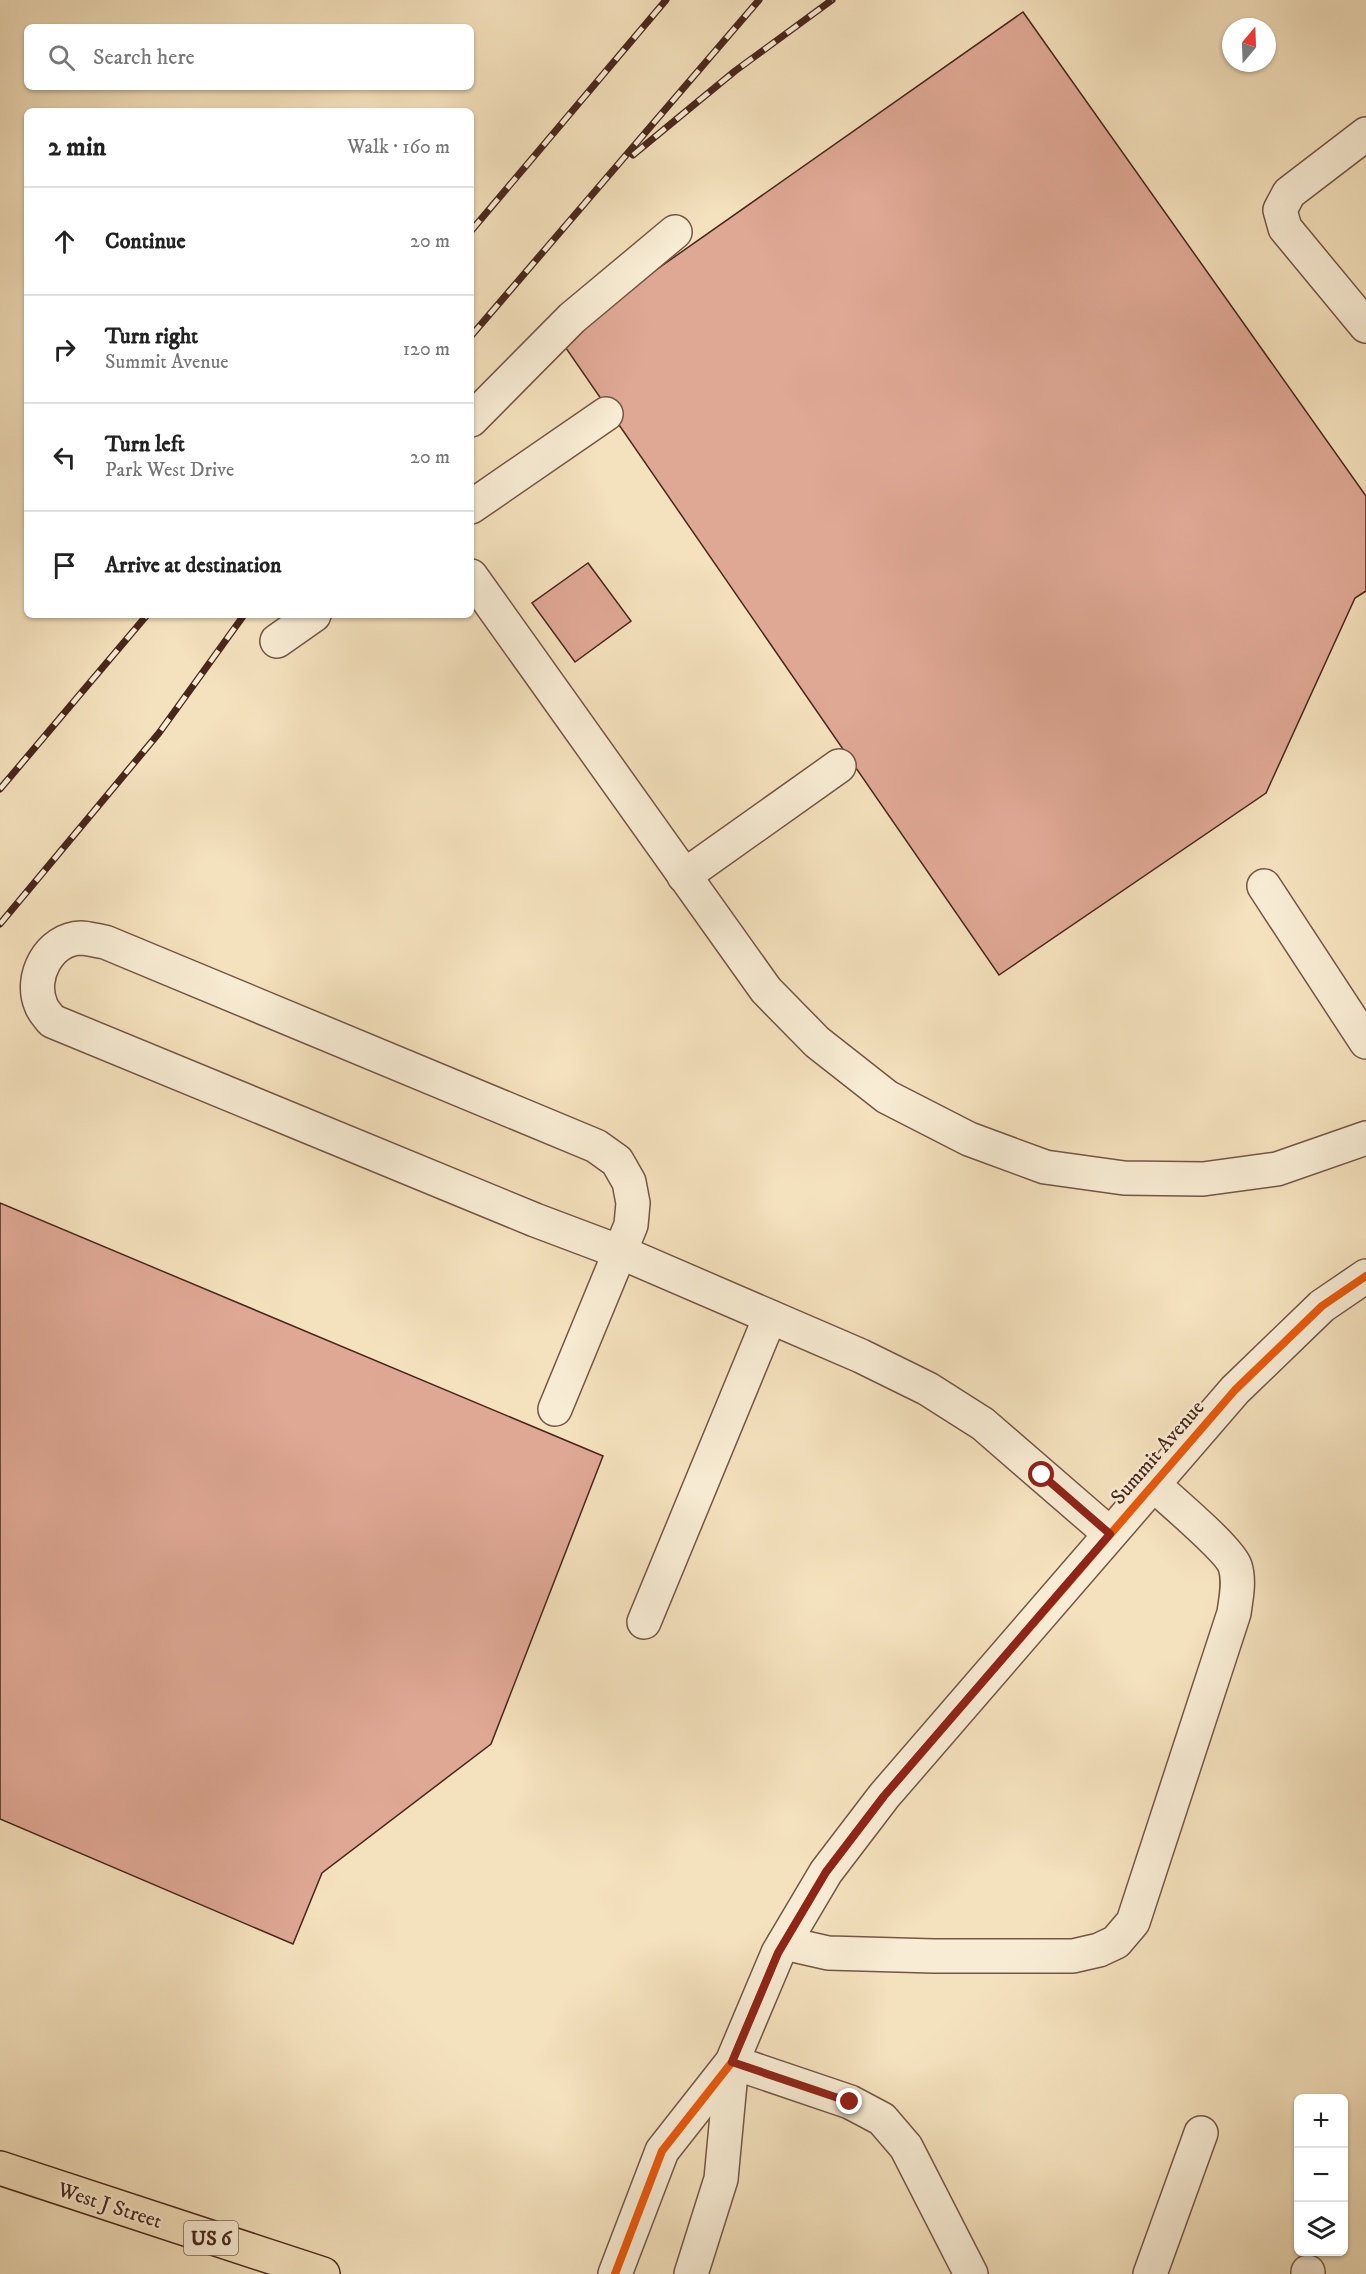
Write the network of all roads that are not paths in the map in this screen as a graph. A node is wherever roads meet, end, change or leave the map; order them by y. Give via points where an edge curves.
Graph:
1 (1366, 134) edge
2 (675, 232) dead end
3 (1366, 326) edge
4 (606, 414) dead end
5 (474, 417) edge
6 (474, 505) edge
7 (474, 580) edge
8 (310, 618) edge
9 (277, 641) dead end
10 (839, 766) dead end
11 (684, 876) junction
12 (1264, 886) dead end
13 (1366, 1042) edge
14 (1366, 1138) edge
15 (620, 1252) junction
16 (1366, 1276) edge
17 (770, 1317) junction
18 (555, 1409) dead end
19 (1153, 1484) junction
20 (1110, 1534) junction
21 (644, 1622) dead end
22 (784, 1943) junction
23 (732, 2062) junction
24 (1201, 2133) dead end
25 (0, 2168) edge
26 (323, 2274) edge
27 (615, 2274) edge
28 (691, 2274) edge
29 (971, 2274) edge
30 (1150, 2274) edge

1 - 3 street via 1289,193 1280,210 1285,228
2 - 5 street via 572,318
4 - 6 street
7 - 11 street
8 - 9 street
10 - 11 street
11 - 14 street via 766,990 817,1042 887,1097 969,1139 1045,1167 1124,1178 1203,1179 1277,1169
12 - 13 street
15 - 15 street via 52,1021 41,1006 37,990 48,953 80,938 105,942 596,1146 616,1161 629,1182 633,1203 631,1225
15 - 17 street
15 - 18 street
16 - 19 street, Summit Avenue via 1322,1306 1235,1390
17 - 20 street via 928,1389 974,1418
17 - 21 street
19 - 20 street, Summit Avenue
19 - 22 street via 1234,1565 1238,1586 1234,1612 1127,1929 1116,1942 1073,1956 828,1953
20 - 22 street, Summit Avenue via 884,1796 826,1872
22 - 23 street, Summit Avenue
23 - 27 street, Summit Avenue via 662,2151
23 - 28 street, Summit Avenue via 721,2179
23 - 29 street via 850,2102 882,2119 906,2147
24 - 30 street
25 - 26 highway, West J Street / US 6

